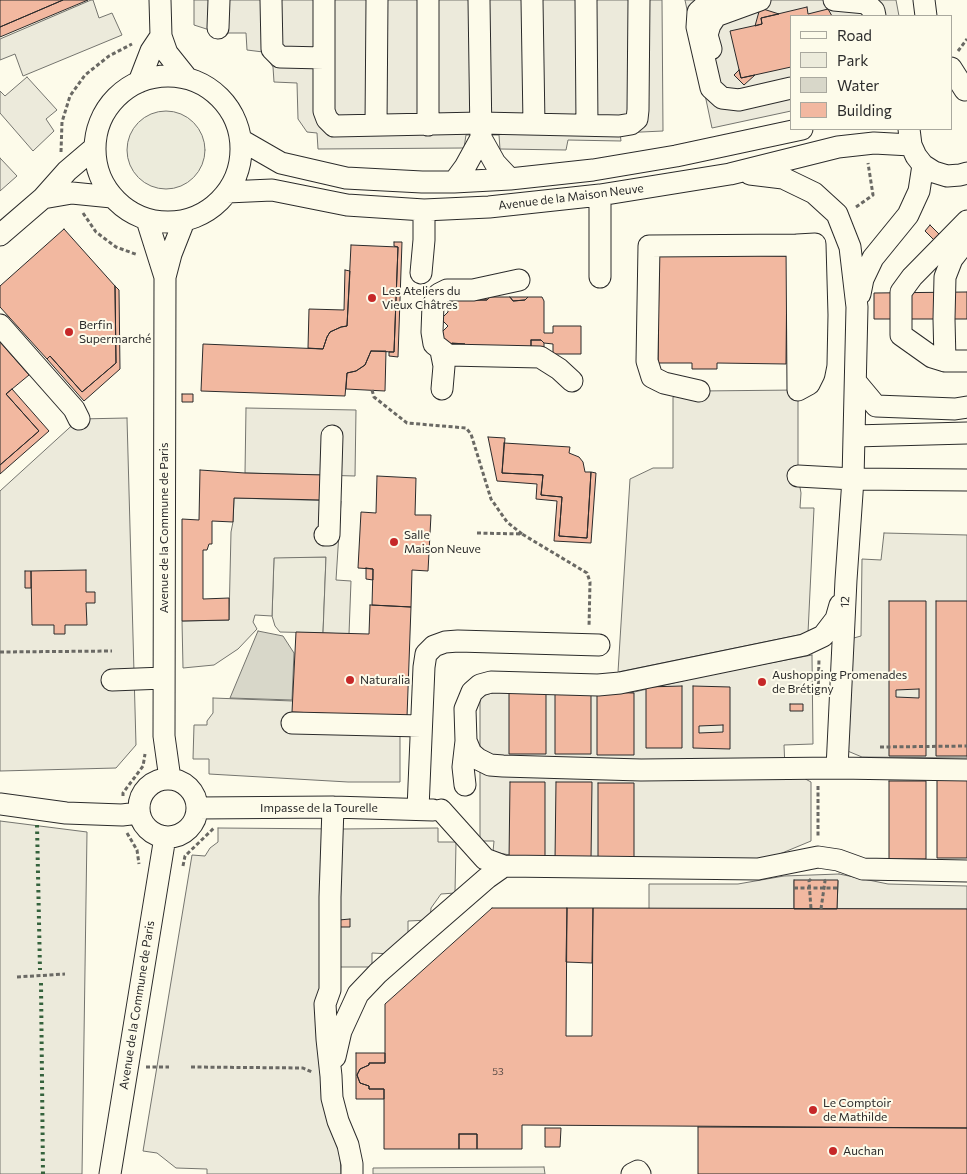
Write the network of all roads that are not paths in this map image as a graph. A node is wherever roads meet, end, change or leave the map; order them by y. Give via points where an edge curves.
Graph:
1 (160, 0) edge
2 (219, 0) edge
3 (272, 0) edge
4 (324, 0) edge
5 (377, 0) edge
6 (428, 0) edge
7 (479, 0) edge
8 (532, 0) edge
9 (586, 0) edge
10 (639, 0) edge
11 (736, 0) edge
12 (760, 0) edge
13 (834, 0) edge
14 (924, 0) edge
15 (875, 15) edge
16 (926, 15) edge
17 (218, 28) dead end
18 (161, 36) junction
19 (324, 58) junction
20 (952, 70) edge
21 (790, 76) edge
22 (187, 78) junction
23 (138, 82) junction
24 (790, 88) edge
25 (961, 90) edge
26 (534, 124) junction
27 (376, 125) junction
28 (428, 125) junction
29 (587, 125) junction
30 (481, 130) junction
31 (797, 130) edge
32 (910, 137) edge
33 (241, 140) junction
34 (94, 148) junction
35 (924, 165) junction
36 (967, 173) edge
37 (730, 174) junction
38 (510, 179) junction
39 (454, 182) junction
40 (227, 192) junction
41 (600, 195) junction
42 (112, 197) junction
43 (42, 198) junction
44 (424, 210) junction
45 (147, 220) junction
46 (184, 221) junction
47 (967, 221) edge
48 (0, 235) edge
49 (967, 240) edge
50 (421, 273) dead end
51 (165, 277) junction
52 (600, 277) dead end
53 (519, 280) dead end
54 (857, 308) junction
55 (0, 325) edge
56 (441, 351) junction
57 (945, 361) junction
58 (967, 361) edge
59 (572, 381) dead end
60 (856, 382) junction
61 (442, 390) dead end
62 (798, 390) dead end
63 (699, 391) dead end
64 (967, 407) edge
65 (79, 419) dead end
66 (967, 433) edge
67 (332, 436) dead end
68 (854, 436) junction
69 (798, 476) dead end
70 (853, 479) junction
71 (967, 480) edge
72 (325, 535) dead end
73 (846, 580) junction
74 (594, 645) road end
75 (164, 678) junction
76 (112, 680) dead end
77 (292, 723) dead end
78 (421, 726) junction
79 (466, 741) junction
80 (503, 766) junction
81 (837, 768) junction
82 (967, 770) edge
83 (170, 779) junction
84 (465, 785) junction
85 (0, 804) edge
86 (333, 807) junction
87 (197, 808) junction
88 (418, 809) junction
89 (441, 810) junction
90 (130, 814) junction
91 (166, 837) junction
92 (504, 866) junction
93 (967, 872) edge
94 (326, 1076) junction
95 (110, 1174) edge
96 (352, 1174) edge
97 (632, 1174) edge
98 (640, 1174) edge

1 - 18 street
2 - 17 street
3 - 19 street via 272,49 280,57
4 - 19 street
5 - 27 street
6 - 28 street
7 - 30 street
8 - 26 street
9 - 29 street
10 - 29 street via 637,119 631,124
11 - 24 street via 708,3 698,12 696,27 711,88 722,98 739,100
12 - 21 street via 716,16 710,25 707,35 718,75 724,82 743,87
13 - 15 street via 866,3
14 - 16 street
18 - 22 street via 167,53
18 - 23 street
19 - 27 street via 324,111 327,119 334,126
20 - 25 street
22 - 23 street via 162,76
22 - 33 street via 212,91 232,113
23 - 34 street via 120,93 106,108 97,128
26 - 29 street
26 - 30 street
27 - 28 street
28 - 30 street
30 - 38 street via 495,163
30 - 39 street via 465,167
31 - 38 street, Avenue de la Maison Neuve via 676,156
32 - 35 street via 916,156
32 - 37 street, Avenue de la Maison Neuve via 838,147
33 - 39 street, Avenue de la Maison Neuve via 282,163 346,178
33 - 40 street via 241,158
34 - 42 street via 98,174
34 - 43 street
35 - 36 street via 947,176
35 - 54 street via 908,215 872,258 863,279
37 - 41 street, Avenue de la Maison Neuve
37 - 54 street via 783,178 814,192 837,214 850,247
38 - 39 street, Avenue de la Maison Neuve
40 - 44 street, Avenue de la Maison Neuve via 272,190 347,205
40 - 46 street via 201,215
41 - 44 street, Avenue de la Maison Neuve via 489,207
41 - 52 street
42 - 43 street via 72,193
42 - 45 street via 128,211
43 - 48 street
44 - 50 street
45 - 46 street via 165,223
45 - 51 street, Avenue de la Commune de Paris
46 - 51 street, Avenue de la Commune de Paris
47 - 57 street via 912,277 902,292 901,335 932,357
49 - 57 street via 952,259 945,277
51 - 75 street, Avenue de la Commune de Paris
53 - 56 street via 473,290 447,290 439,294 433,305 432,332 434,344
54 - 60 street, 12
55 - 65 street via 74,409
56 - 59 street via 448,355 540,357
56 - 61 street via 444,366
57 - 58 street
60 - 64 street via 876,406
60 - 68 street, 12
62 - 63 street via 809,384 816,364 815,244 649,246 647,361 652,377
66 - 68 street
67 - 72 street via 329,535
68 - 70 street, 12
69 - 70 street
70 - 71 street
70 - 73 street, 12
73 - 79 street via 836,620 823,636 804,645 620,683 491,682 480,685 472,692 465,709
73 - 81 street, 12
74 - 78 street via 458,640 434,646 426,654
75 - 76 street
75 - 83 street, Avenue de la Commune de Paris via 164,736
77 - 78 street via 357,729
78 - 88 street
79 - 80 street via 478,759 490,765
79 - 84 street
80 - 81 street via 641,770
80 - 84 street via 477,773
81 - 82 street
83 - 87 street via 189,788
83 - 90 street via 157,781 146,789
84 - 89 street via 461,794
85 - 90 street via 66,813
86 - 87 street, Impasse de la Tourelle
86 - 88 street, Impasse de la Tourelle
86 - 94 street
87 - 91 street via 187,829 177,836
88 - 89 street, Impasse de la Tourelle
89 - 92 street via 485,858
90 - 91 street via 148,830
91 - 95 street, Avenue de la Commune de Paris
92 - 93 street via 758,869 818,857 863,869
92 - 94 street via 410,944 358,994
94 - 96 street via 348,1145
97 - 98 street via 638,1171

